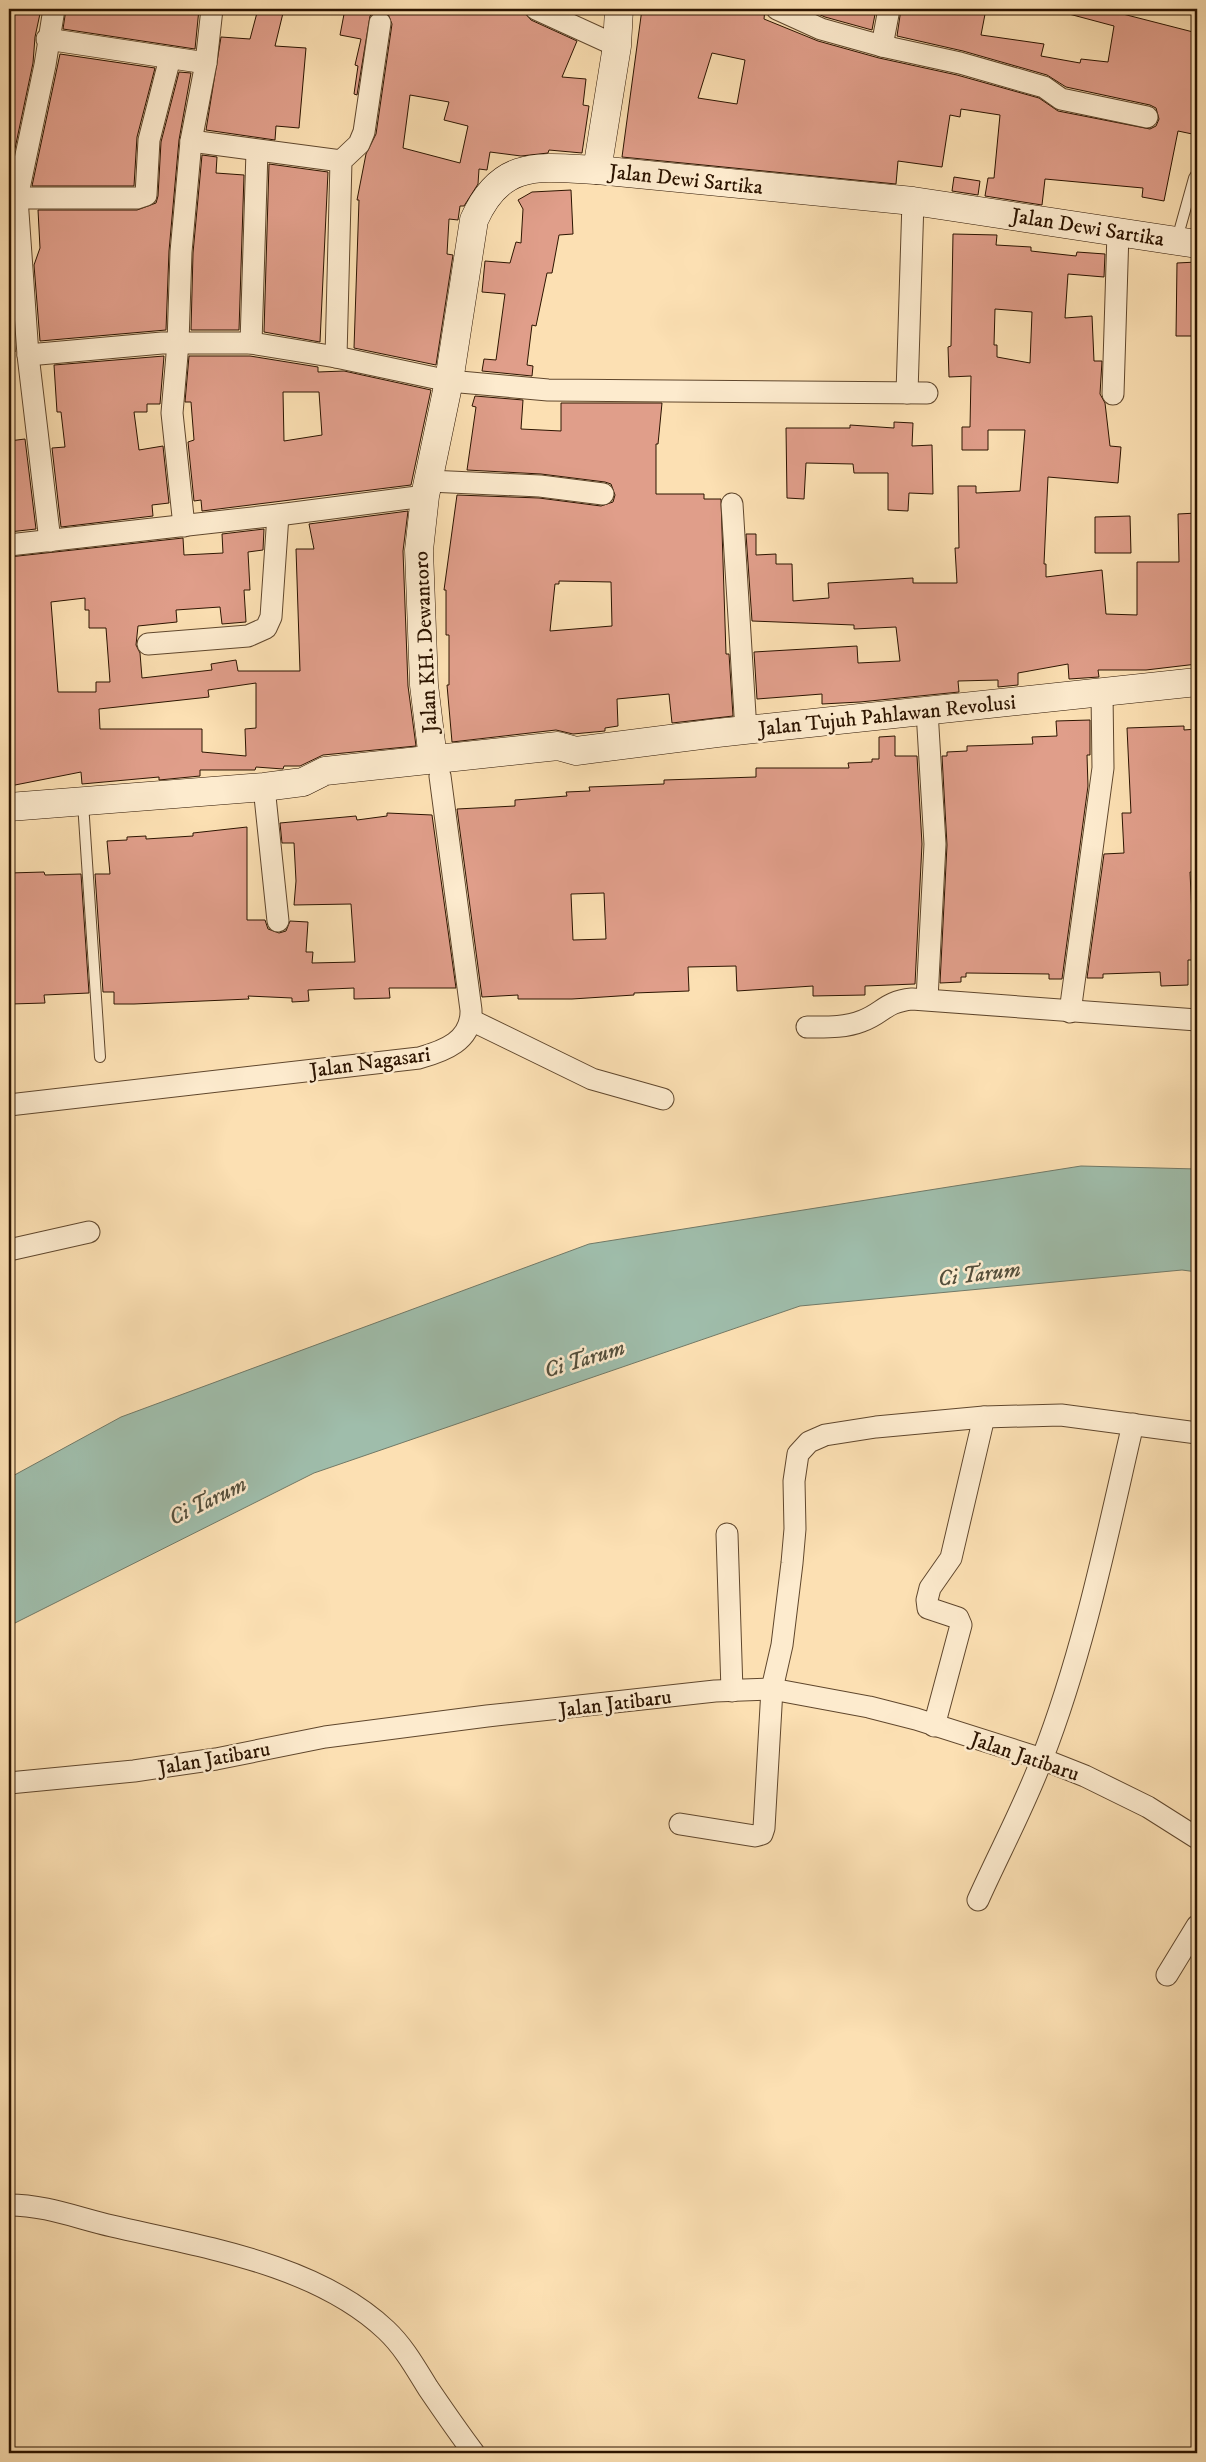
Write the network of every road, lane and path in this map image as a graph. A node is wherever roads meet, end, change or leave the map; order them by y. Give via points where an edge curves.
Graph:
1 (54, 9) edge
2 (212, 9) edge
3 (536, 9) edge
4 (619, 9) edge
5 (777, 9) edge
6 (889, 9) edge
7 (801, 14) edge
8 (380, 23) dead end
9 (47, 39) junction
10 (617, 46) junction
11 (882, 46) junction
12 (170, 58) junction
13 (206, 63) junction
14 (1147, 117) dead end
15 (190, 141) junction
16 (257, 151) junction
17 (341, 161) junction
18 (597, 170) junction
19 (1197, 173) edge
20 (913, 201) junction
21 (15, 211) edge
22 (1118, 232) junction
23 (1187, 242) edge
24 (178, 343) junction
25 (251, 343) junction
26 (28, 355) junction
27 (336, 357) junction
28 (449, 381) junction
29 (1112, 394) dead end
30 (427, 488) junction
31 (603, 494) dead end
32 (732, 504) dead end
33 (278, 516) junction
34 (184, 526) junction
35 (50, 541) junction
36 (9, 545) edge
37 (148, 644) dead end
38 (1197, 682) edge
39 (1102, 693) junction
40 (926, 711) junction
41 (746, 731) junction
42 (436, 767) junction
43 (264, 787) junction
44 (83, 801) junction
45 (9, 807) edge
46 (278, 920) dead end
47 (926, 999) junction
48 (1070, 1012) junction
49 (471, 1020) junction
50 (1197, 1020) edge
51 (807, 1027) dead end
52 (100, 1057) dead end
53 (663, 1099) dead end
54 (9, 1105) edge
55 (89, 1232) dead end
56 (9, 1250) edge
57 (984, 1417) junction
58 (1133, 1424) junction
59 (1197, 1433) edge
60 (727, 1534) dead end
61 (772, 1689) junction
62 (732, 1691) junction
63 (934, 1726) junction
64 (1042, 1759) junction
65 (9, 1783) edge
66 (680, 1824) dead end
67 (1194, 1827) edge
68 (978, 1900) dead end
69 (1197, 1926) edge
70 (1167, 1975) dead end
71 (9, 2205) edge
72 (474, 2453) edge

1 - 9 street
2 - 13 street
3 - 10 street
4 - 10 street
5 - 7 street
6 - 11 street
7 - 11 street via 822,30
8 - 17 street via 364,132 359,144
9 - 12 street
9 - 21 street via 45,66
10 - 18 street
11 - 14 street via 960,63 1044,87 1060,99
12 - 13 street
12 - 21 street via 149,140 146,194 138,198
13 - 15 street
15 - 16 street
15 - 24 street
16 - 17 street
16 - 25 street
17 - 27 street
18 - 20 street, Jalan Dewi Sartika
18 - 28 street, Jalan Dewi Sartika via 548,167 517,172 496,185 481,204 474,220
19 - 23 lane
20 - 22 street, Jalan Dewi Sartika
20 - 28 street via 917,393 548,390
21 - 26 street
22 - 23 street, Jalan Dewi Sartika
22 - 29 street
24 - 25 street
24 - 26 street
24 - 34 street via 172,413
25 - 27 street
26 - 35 street
27 - 28 street
28 - 30 street, Jalan Dewi Sartika
30 - 31 street via 540,486
30 - 33 street
30 - 42 street, Jalan KH. Dewantoro via 419,550 419,601 424,685
32 - 41 street
33 - 34 street
33 - 37 street via 271,617 266,628 248,636
34 - 35 street
35 - 36 street
38 - 39 street, Jalan Tujuh Pahlawan Revolusi
39 - 40 street, Jalan Tujuh Pahlawan Revolusi
39 - 48 street via 1103,768
40 - 41 street, Jalan Tujuh Pahlawan Revolusi
40 - 47 street via 935,844
41 - 42 street, Jalan Tujuh Pahlawan Revolusi via 576,750 559,760
42 - 43 street, Jalan Tujuh Pahlawan Revolusi via 325,771 303,782
42 - 49 street
43 - 44 street, Jalan Tujuh Pahlawan Revolusi
43 - 46 street
44 - 45 street, Jalan Tujuh Pahlawan Revolusi
44 - 52 lane
47 - 48 street
47 - 51 street via 900,1000 864,1021 842,1027
48 - 50 street
49 - 53 street via 592,1079
49 - 54 street, Jalan Nagasari via 458,1042 419,1058
55 - 56 street
57 - 58 street via 1061,1415
57 - 61 street via 825,1435 810,1442 798,1454 794,1481 792,1563 782,1645
57 - 63 street via 951,1558 930,1588 927,1600 928,1608 958,1618 961,1625
58 - 59 street
58 - 64 street via 1072,1671
60 - 62 street
61 - 62 street, Jalan Jatibaru
61 - 63 street, Jalan Jatibaru via 868,1707
61 - 66 street via 762,1834 755,1836
62 - 65 street, Jalan Jatibaru via 430,1723 324,1737 216,1759
63 - 64 street, Jalan Jatibaru
64 - 67 street, Jalan Jatibaru
64 - 68 street
69 - 70 street
71 - 72 street via 31,2205 63,2212 242,2257 277,2267 333,2291 362,2310 404,2349 448,2419

